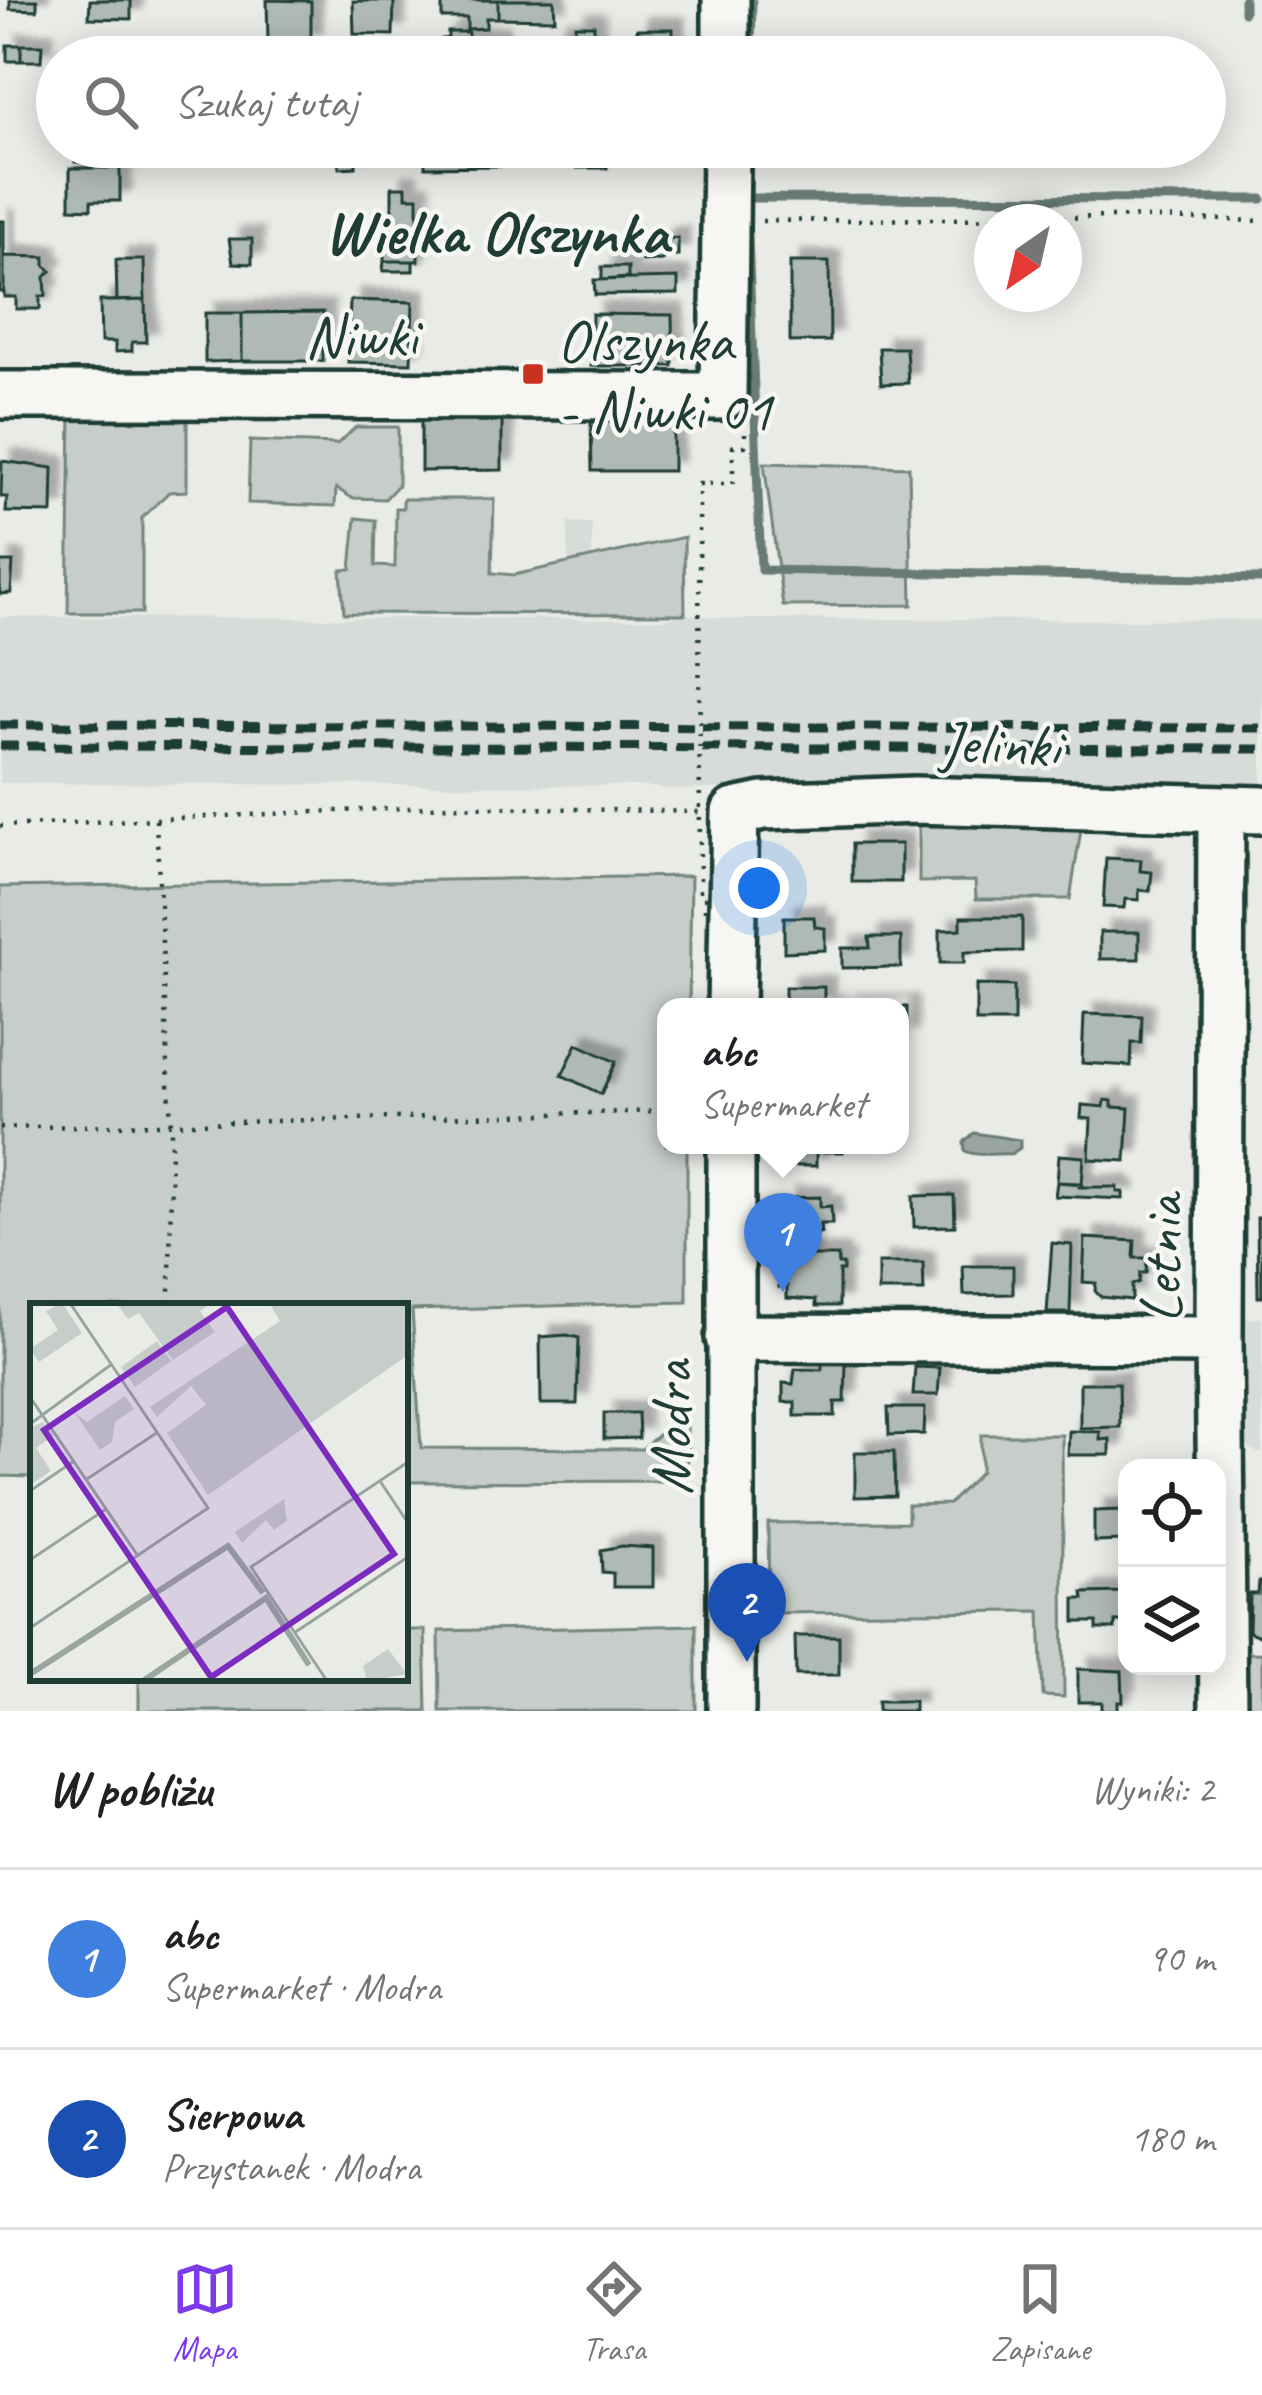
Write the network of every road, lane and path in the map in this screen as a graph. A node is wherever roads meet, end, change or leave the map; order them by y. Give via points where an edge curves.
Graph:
1 (725, 0) edge
2 (726, 36) edge
3 (726, 168) edge
4 (727, 221) junction
5 (1262, 221) edge
6 (0, 394) edge
7 (734, 406) junction
8 (1241, 810) edge
9 (735, 812) junction
10 (156, 818) junction
11 (0, 826) edge
12 (705, 911) dead end
13 (731, 998) edge
14 (657, 1111) edge
15 (171, 1125) junction
16 (0, 1128) edge
17 (1242, 1138) edge
18 (731, 1154) edge
19 (170, 1303) edge
20 (729, 1338) junction
21 (1219, 1340) junction
22 (1242, 1470) edge
23 (731, 1711) edge
24 (1223, 1711) edge

1 - 2 street
3 - 4 street
4 - 5 path
4 - 7 street
6 - 7 street, Niwki
7 - 12 path, bridge via 745,446 733,446 733,484 698,484
8 - 9 street, Jelinki via 914,800
8 - 17 street, Letnia
9 - 10 path via 450,806
9 - 13 street
10 - 11 path
10 - 15 path
14 - 15 path
15 - 16 path
15 - 19 path
17 - 21 street, Letnia
18 - 20 street, Modra
20 - 21 street
20 - 23 street, Modra
21 - 22 street, Letnia
22 - 24 street, Letnia

